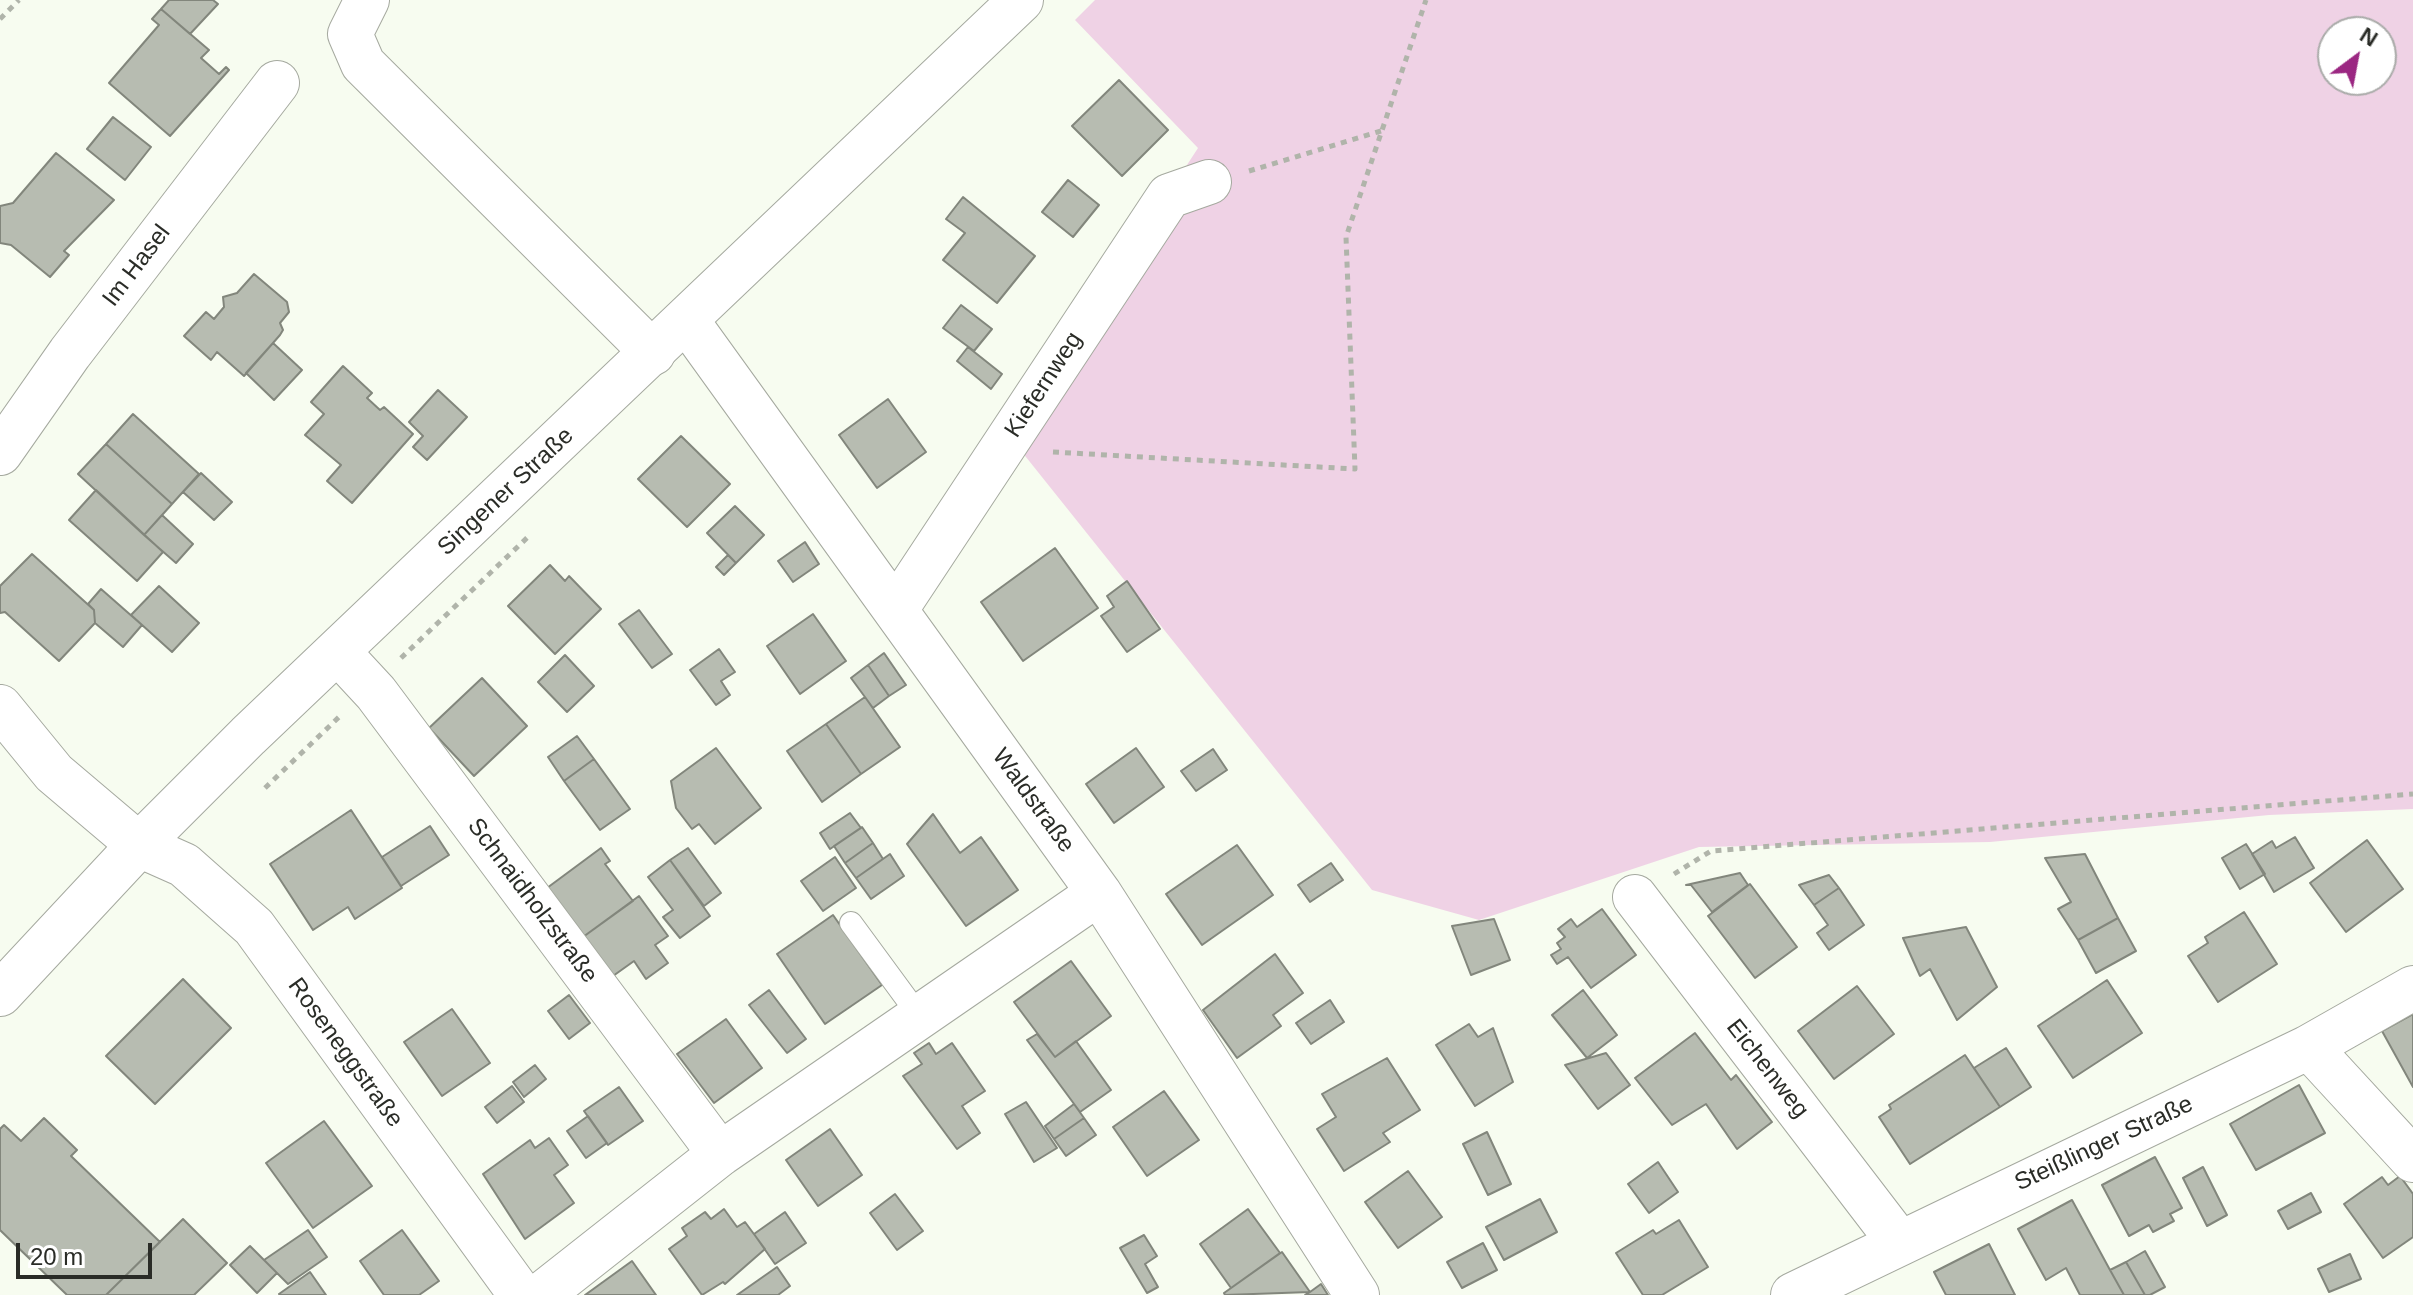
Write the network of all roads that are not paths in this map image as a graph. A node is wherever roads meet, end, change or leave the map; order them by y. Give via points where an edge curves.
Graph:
1 (367, 0) edge
2 (1021, 0) edge
3 (277, 83) dead end
4 (1209, 182) road end
5 (687, 321) junction
6 (653, 353) junction
7 (0, 453) edge
8 (896, 609) junction
9 (338, 652) junction
10 (0, 707) edge
11 (139, 845) junction
12 (1099, 893) junction
13 (1635, 897) road end
14 (851, 923) dead end
15 (2413, 988) edge
16 (0, 994) edge
17 (920, 1017) junction
18 (2309, 1047) junction
19 (720, 1154) junction
20 (2413, 1160) edge
21 (1899, 1242) junction
22 (521, 1295) edge
23 (541, 1295) edge
24 (1357, 1295) edge
25 (1793, 1295) edge

1 - 6 street via 350,34 363,64
2 - 5 street, Singener Straße
3 - 7 street, Im Hasel
4 - 8 street, Kiefernweg via 1169,196
5 - 6 street, Singener Straße
5 - 8 street, Waldstraße
6 - 9 street, Singener Straße
8 - 12 street, Waldstraße
9 - 11 street, Singener Straße
9 - 19 street, Schnaidholzstraße via 376,693
10 - 11 street via 54,773
11 - 16 street, Singener Straße
11 - 22 street, Roseneggstraße via 184,865 254,927
12 - 17 street
12 - 24 street, Waldstraße
13 - 21 street, Eichenweg
14 - 17 lane
15 - 18 street, Steißlinger Straße
17 - 19 street
18 - 20 street
18 - 21 street, Steißlinger Straße
19 - 23 street
21 - 25 street, Steißlinger Straße

